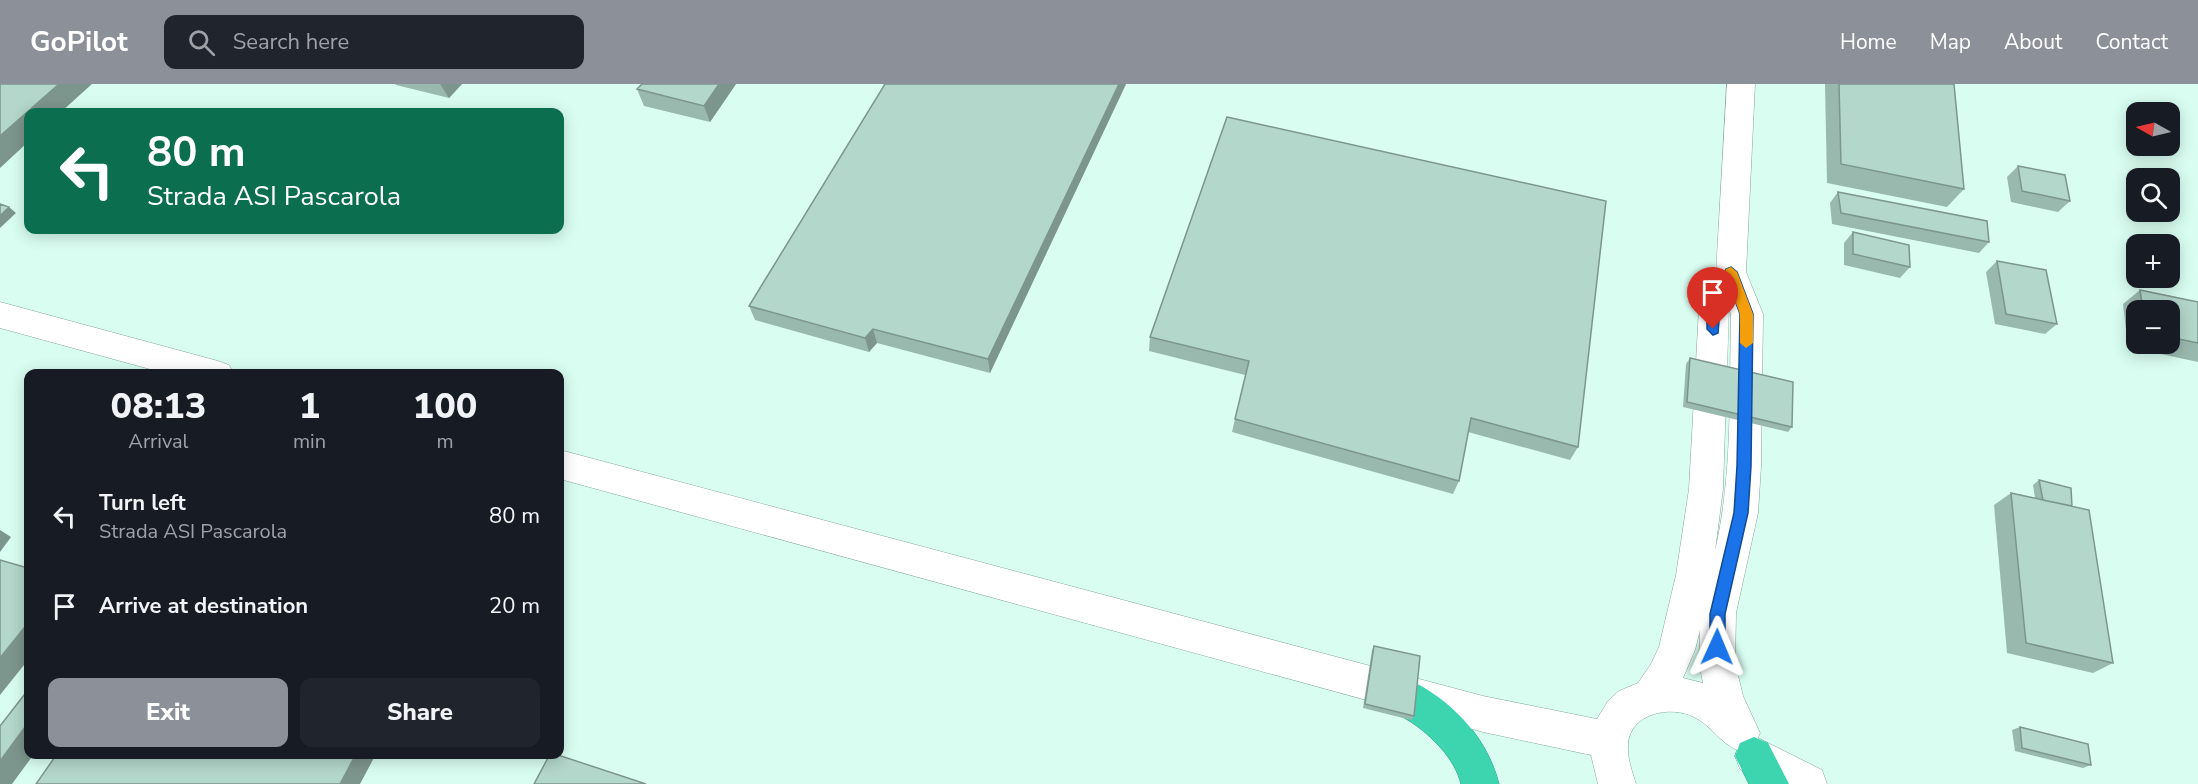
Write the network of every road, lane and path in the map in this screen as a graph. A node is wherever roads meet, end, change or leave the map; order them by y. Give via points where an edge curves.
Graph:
1 (1741, 84) edge
2 (1731, 272) junction
3 (0, 315) edge
4 (200, 369) edge
5 (564, 466) edge
6 (1392, 690) junction
7 (1651, 695) junction
8 (1609, 740) junction
9 (1756, 764) edge
10 (1480, 784) edge
11 (1617, 784) edge
12 (1808, 784) edge

1 - 2 street
2 - 7 street via 1714,308 1706,489 1694,574 1677,650
2 - 9 street via 1747,314 1744,466 1741,513 1718,614 1717,663 1725,698
3 - 4 street
5 - 6 street
6 - 8 street
6 - 10 highway via 1426,710 1456,735 1479,775
7 - 8 street via 1630,704 1616,719
7 - 9 street via 1674,694 1699,700 1722,714
8 - 11 street
9 - 12 street

